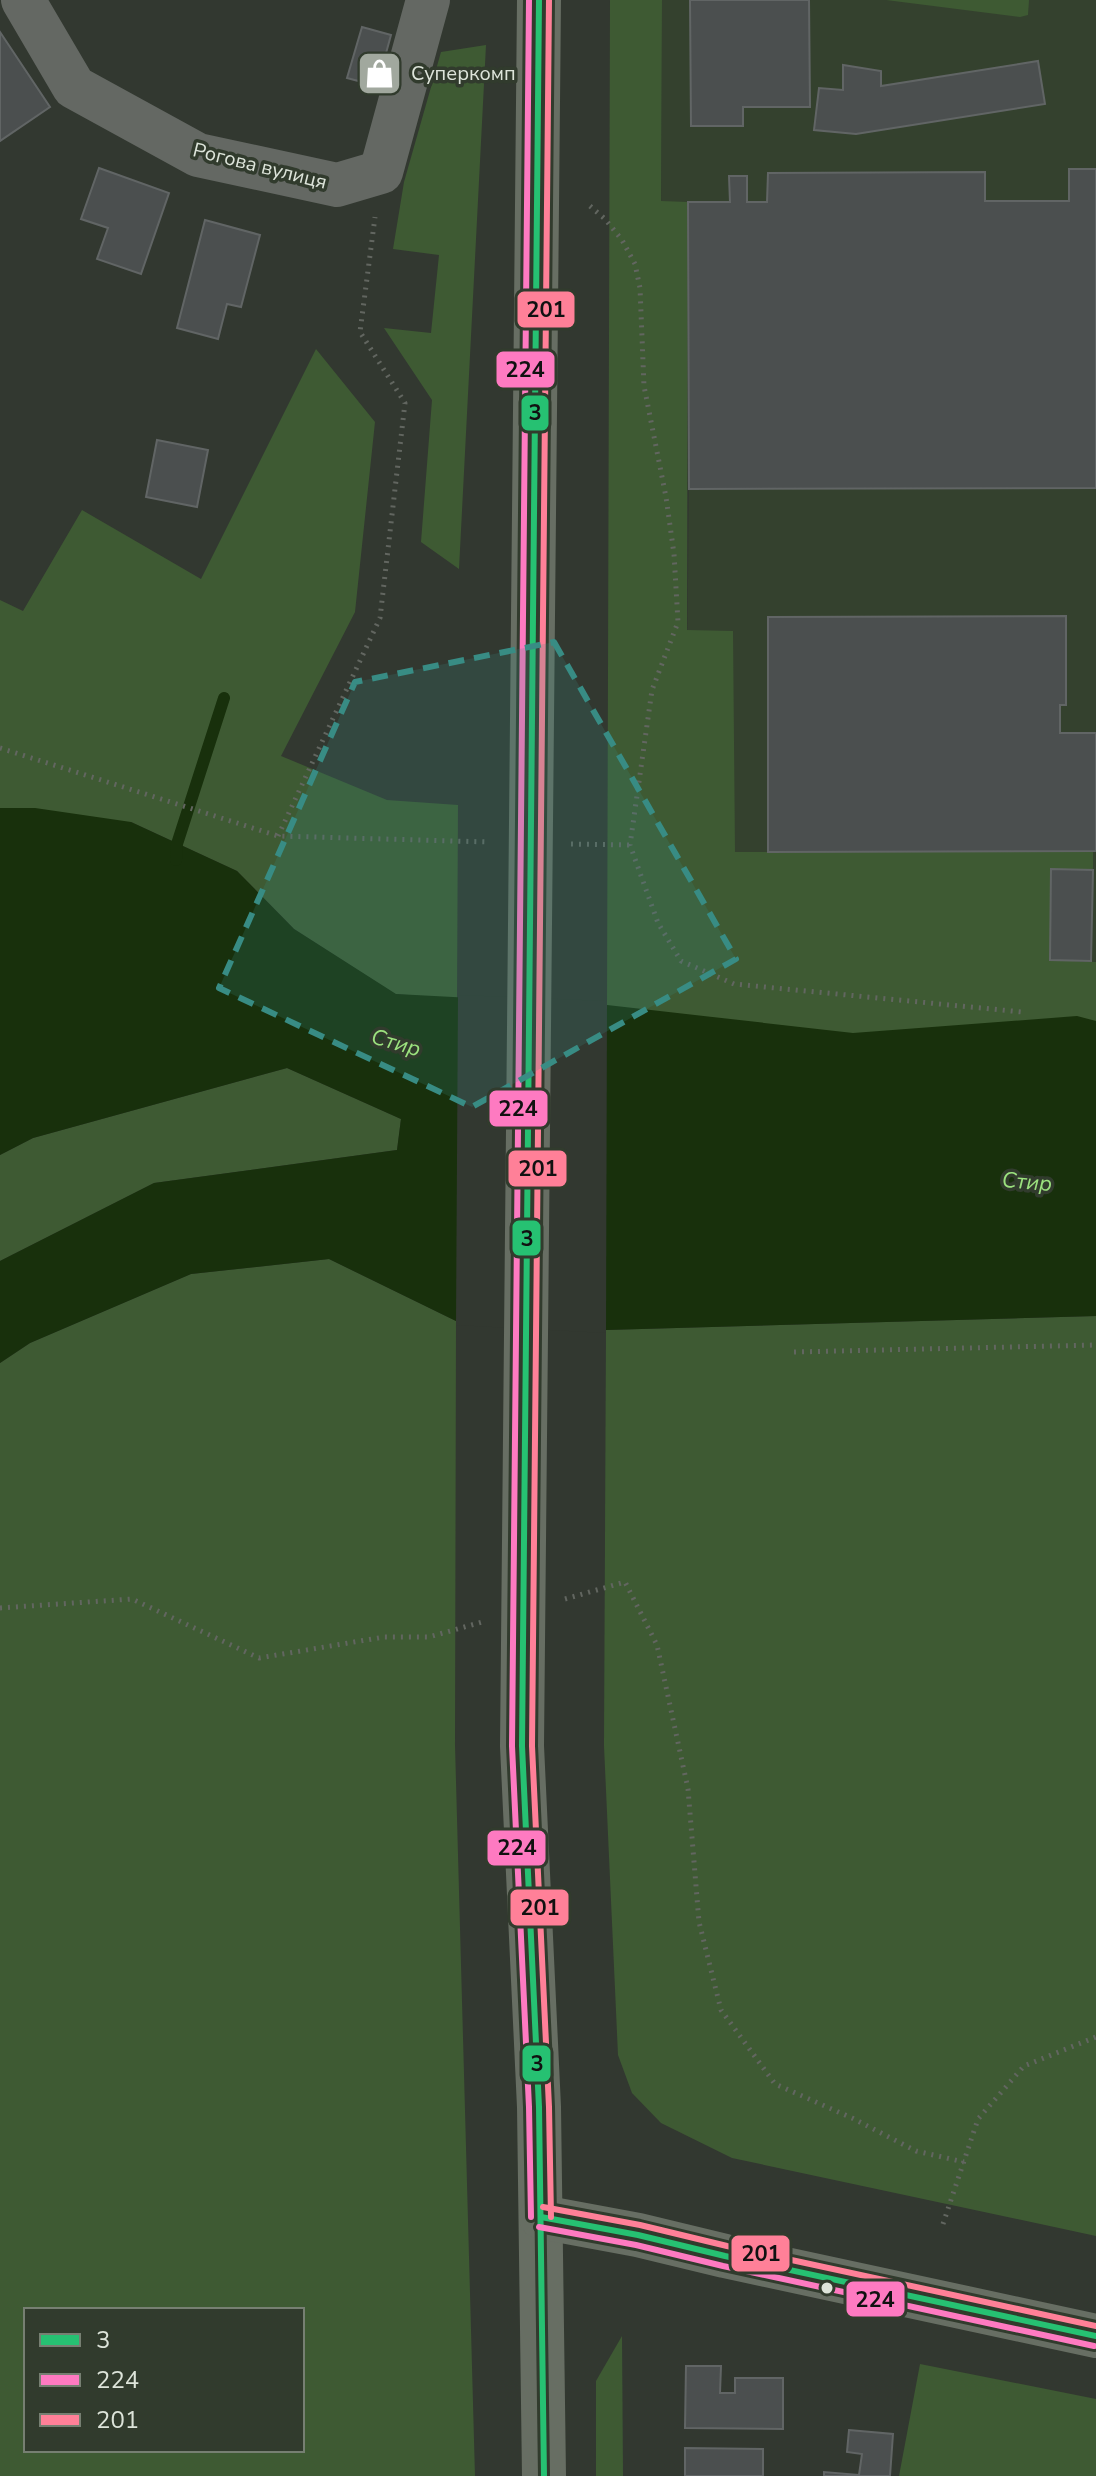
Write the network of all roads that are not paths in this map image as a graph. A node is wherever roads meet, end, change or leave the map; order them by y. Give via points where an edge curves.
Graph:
1 (23, 0) edge
2 (428, 0) edge
3 (539, 0) edge
4 (541, 2217) junction
5 (1096, 2336) edge
6 (544, 2476) edge

1 - 2 street, Рогова вулиця via 74,87 198,155 337,185 381,172
3 - 4 main road via 522,1746
4 - 5 main road
4 - 6 main road

